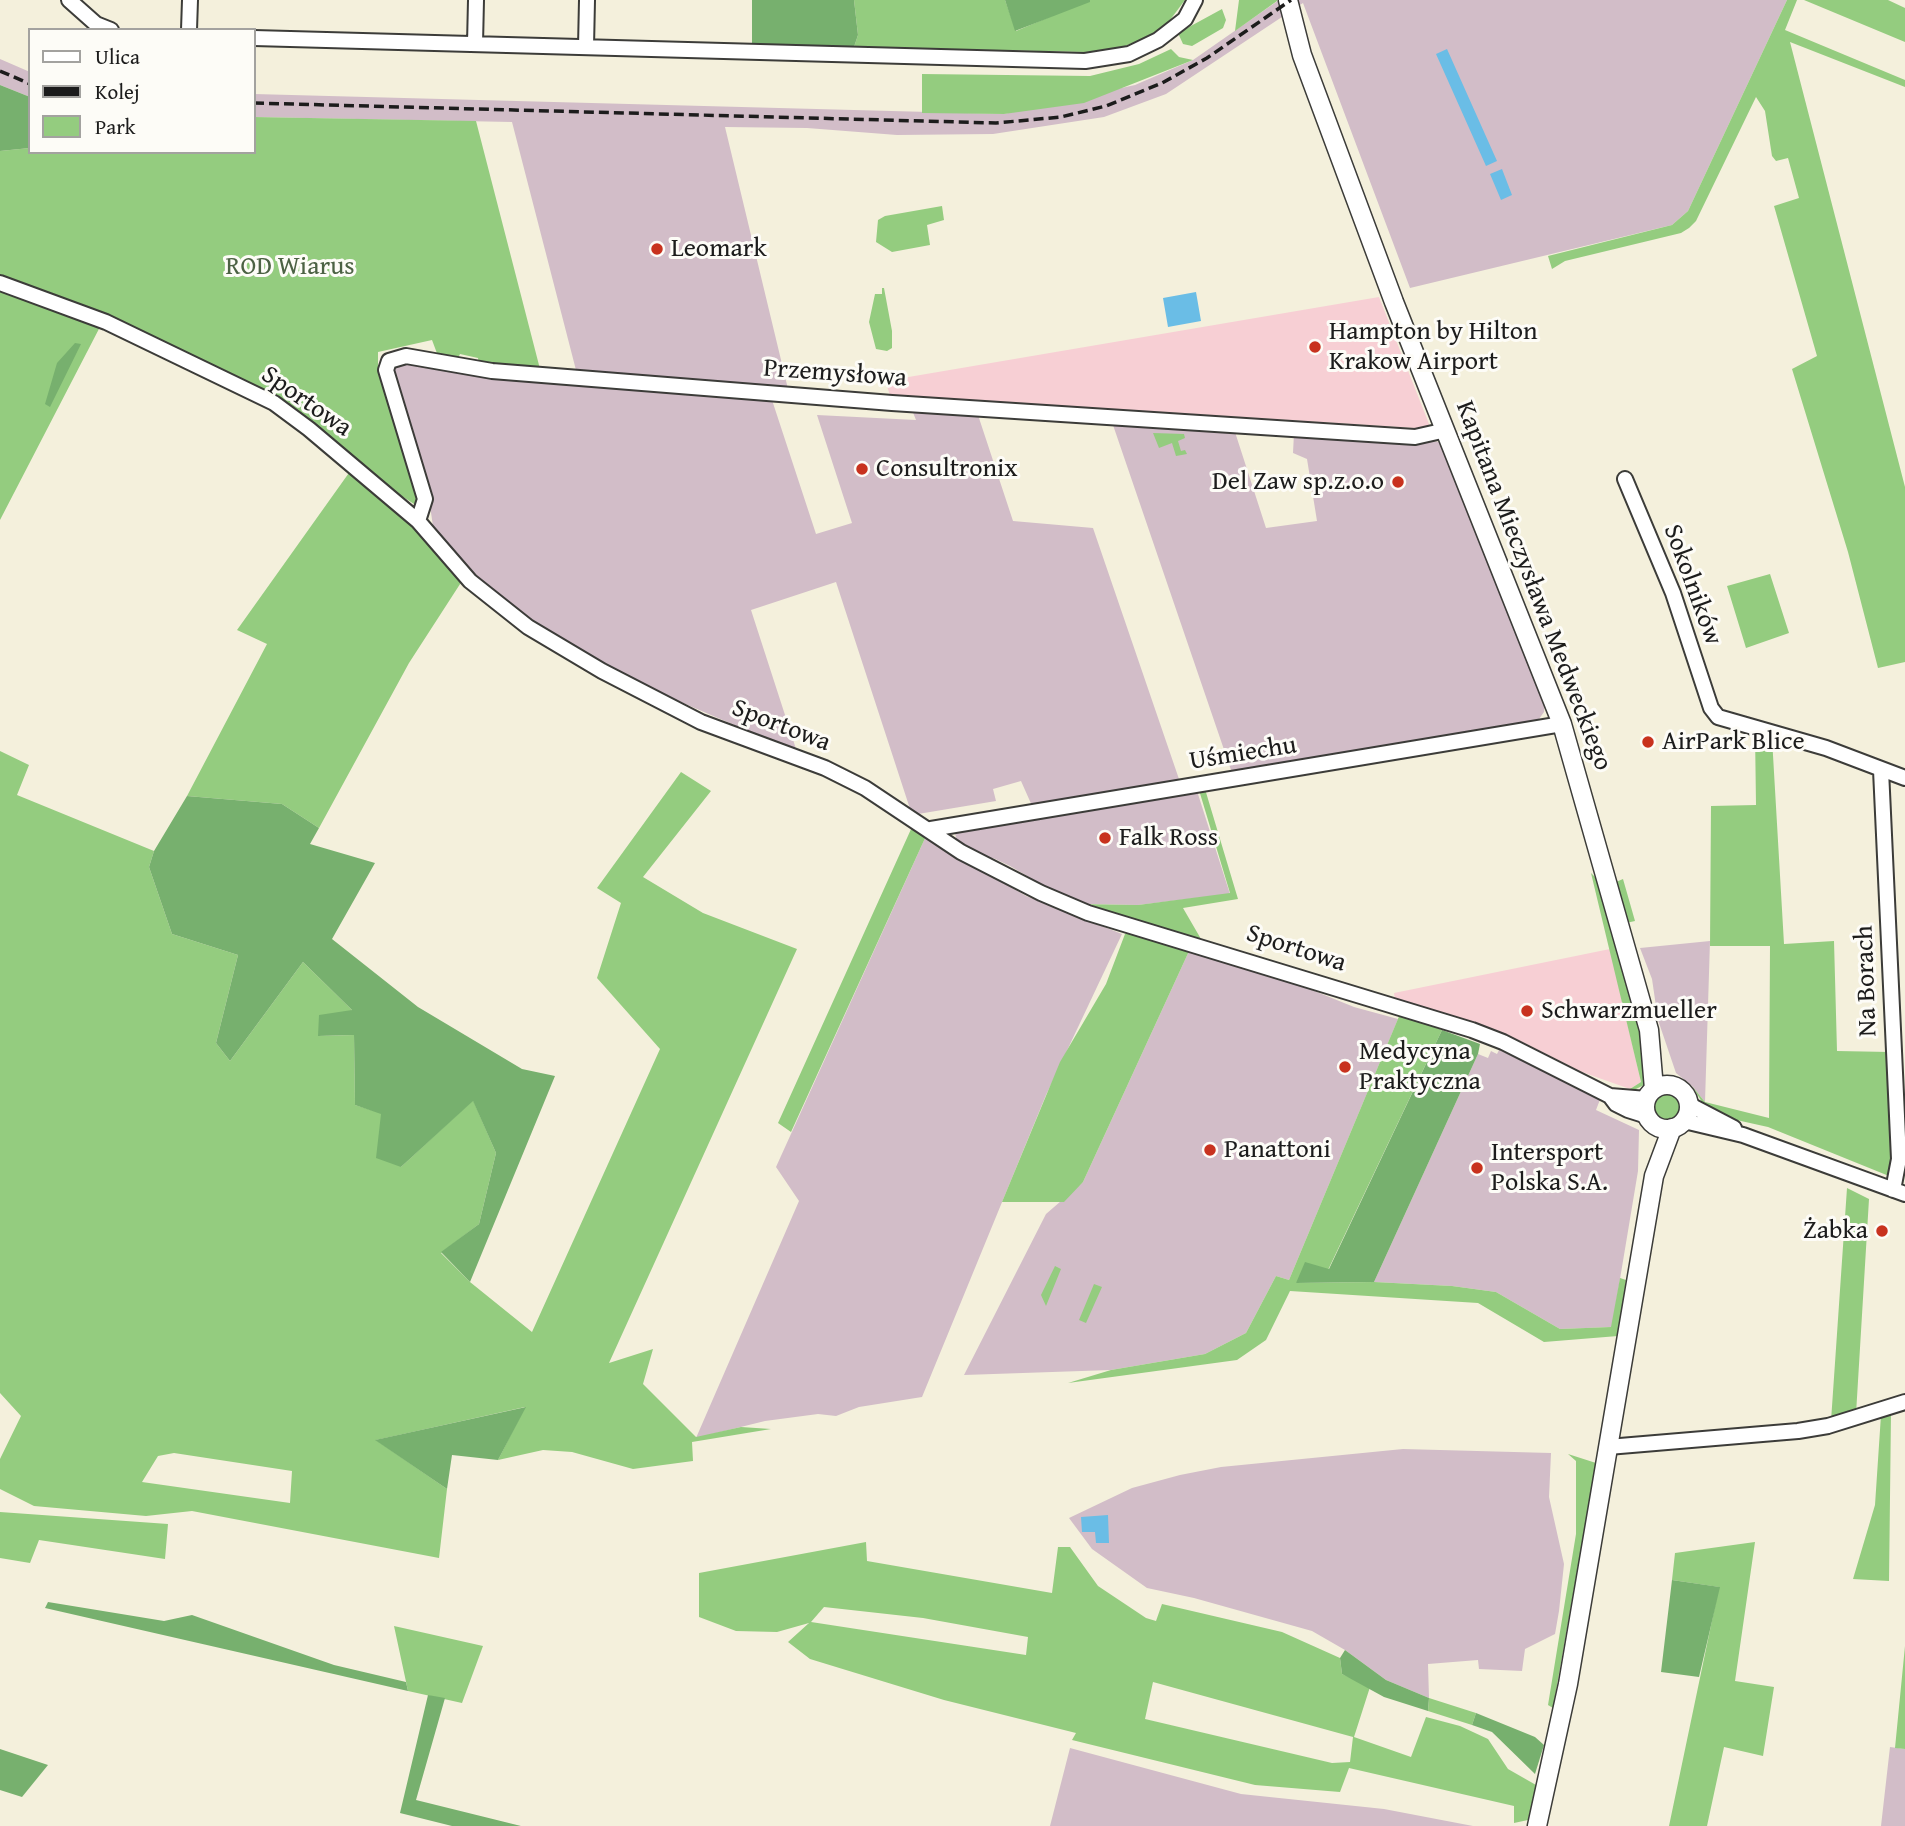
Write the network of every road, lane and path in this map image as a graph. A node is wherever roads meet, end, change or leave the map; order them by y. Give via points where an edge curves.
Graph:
1 (69, 0) edge
2 (190, 0) edge
3 (476, 0) edge
4 (587, 0) edge
5 (1195, 0) edge
6 (1288, 0) edge
7 (106, 28) edge
8 (189, 28) edge
9 (256, 38) edge
10 (475, 44) junction
11 (586, 47) junction
12 (0, 283) edge
13 (1446, 430) junction
14 (1625, 479) dead end
15 (418, 520) junction
16 (1562, 724) junction
17 (1881, 770) junction
18 (1905, 778) edge
19 (931, 829) junction
20 (1665, 1108) junction
21 (1899, 1192) edge
22 (1905, 1402) edge
23 (1608, 1447) junction
24 (1537, 1826) edge

1 - 7 street
2 - 8 street
3 - 10 street
4 - 11 street
5 - 11 street via 1185,19 1158,40 1129,54 1085,61
6 - 13 main road, Kapitana Mieczysława Medweckiego via 1302,55
9 - 10 street
10 - 11 street
12 - 15 street, Sportowa via 106,322 274,403
13 - 15 street, Przemysłowa via 1415,437 892,403 492,371 406,356 389,361 386,370 425,499
13 - 16 main road, Kapitana Mieczysława Medweckiego
14 - 17 street, Sokolników via 1718,717 1826,748
15 - 19 street, Sportowa via 470,581 563,649 701,722 825,768
16 - 19 street, Uśmiechu
16 - 20 main road, Kapitana Mieczysława Medweckiego via 1651,1040
17 - 18 street
17 - 21 street, Na Borach
19 - 20 street, Sportowa via 961,852 1088,913 1472,1030 1610,1096
20 - 21 street
20 - 23 main road
22 - 23 street via 1798,1431
23 - 24 main road

